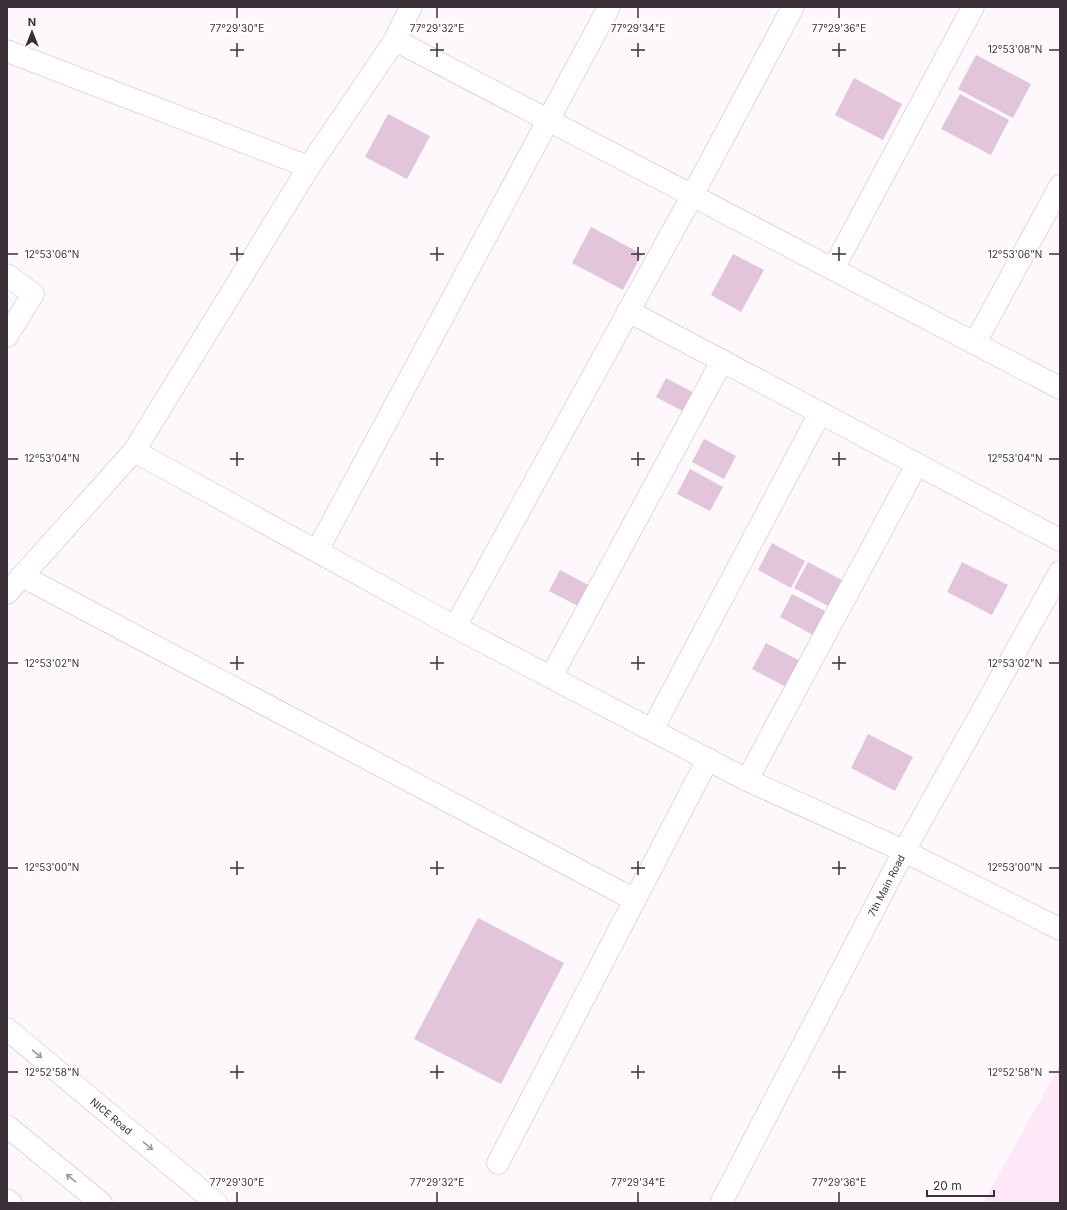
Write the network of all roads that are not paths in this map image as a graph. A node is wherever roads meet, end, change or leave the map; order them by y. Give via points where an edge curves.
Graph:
1 (410, 7) edge
2 (609, 7) edge
3 (793, 7) edge
4 (973, 7) edge
5 (395, 40) junction
6 (7, 51) edge
7 (548, 120) junction
8 (309, 167) junction
9 (1060, 186) edge
10 (692, 196) junction
11 (833, 269) junction
12 (7, 275) edge
13 (628, 311) junction
14 (7, 336) edge
15 (975, 343) junction
16 (722, 361) junction
17 (1060, 388) edge
18 (820, 413) junction
19 (134, 451) junction
20 (917, 464) junction
21 (1060, 540) edge
22 (317, 551) junction
23 (1060, 572) edge
24 (22, 576) junction
25 (7, 594) edge
26 (455, 627) junction
27 (551, 677) junction
28 (652, 730) junction
29 (708, 759) junction
30 (747, 780) junction
31 (904, 852) junction
32 (635, 900) junction
33 (1060, 929) edge
34 (7, 1029) edge
35 (7, 1126) edge
36 (498, 1163) dead end
37 (7, 1200) edge
38 (11, 1203) edge
39 (101, 1203) edge
40 (216, 1203) edge
41 (721, 1203) edge

1 - 5 main road
2 - 7 main road
3 - 10 main road
4 - 11 main road
5 - 7 main road
5 - 8 main road
6 - 8 main road
7 - 10 main road
7 - 22 main road
8 - 19 main road
9 - 15 main road
10 - 11 main road
10 - 13 main road
11 - 15 main road
12 - 14 main road via 33,294
13 - 16 main road
13 - 26 main road
15 - 17 main road
16 - 18 main road
16 - 27 main road
18 - 20 main road
18 - 28 main road
19 - 22 main road
19 - 24 main road
20 - 21 main road
20 - 30 main road
22 - 26 main road
23 - 31 main road, 7th Main Road
24 - 25 main road
24 - 32 main road
26 - 27 main road
27 - 28 main road
28 - 29 main road
29 - 30 main road
29 - 32 main road
30 - 31 main road
31 - 33 main road
31 - 41 main road, 7th Main Road
32 - 36 main road
34 -> 40 main road, NICE Road
39 -> 35 main road
37 - 38 main road

